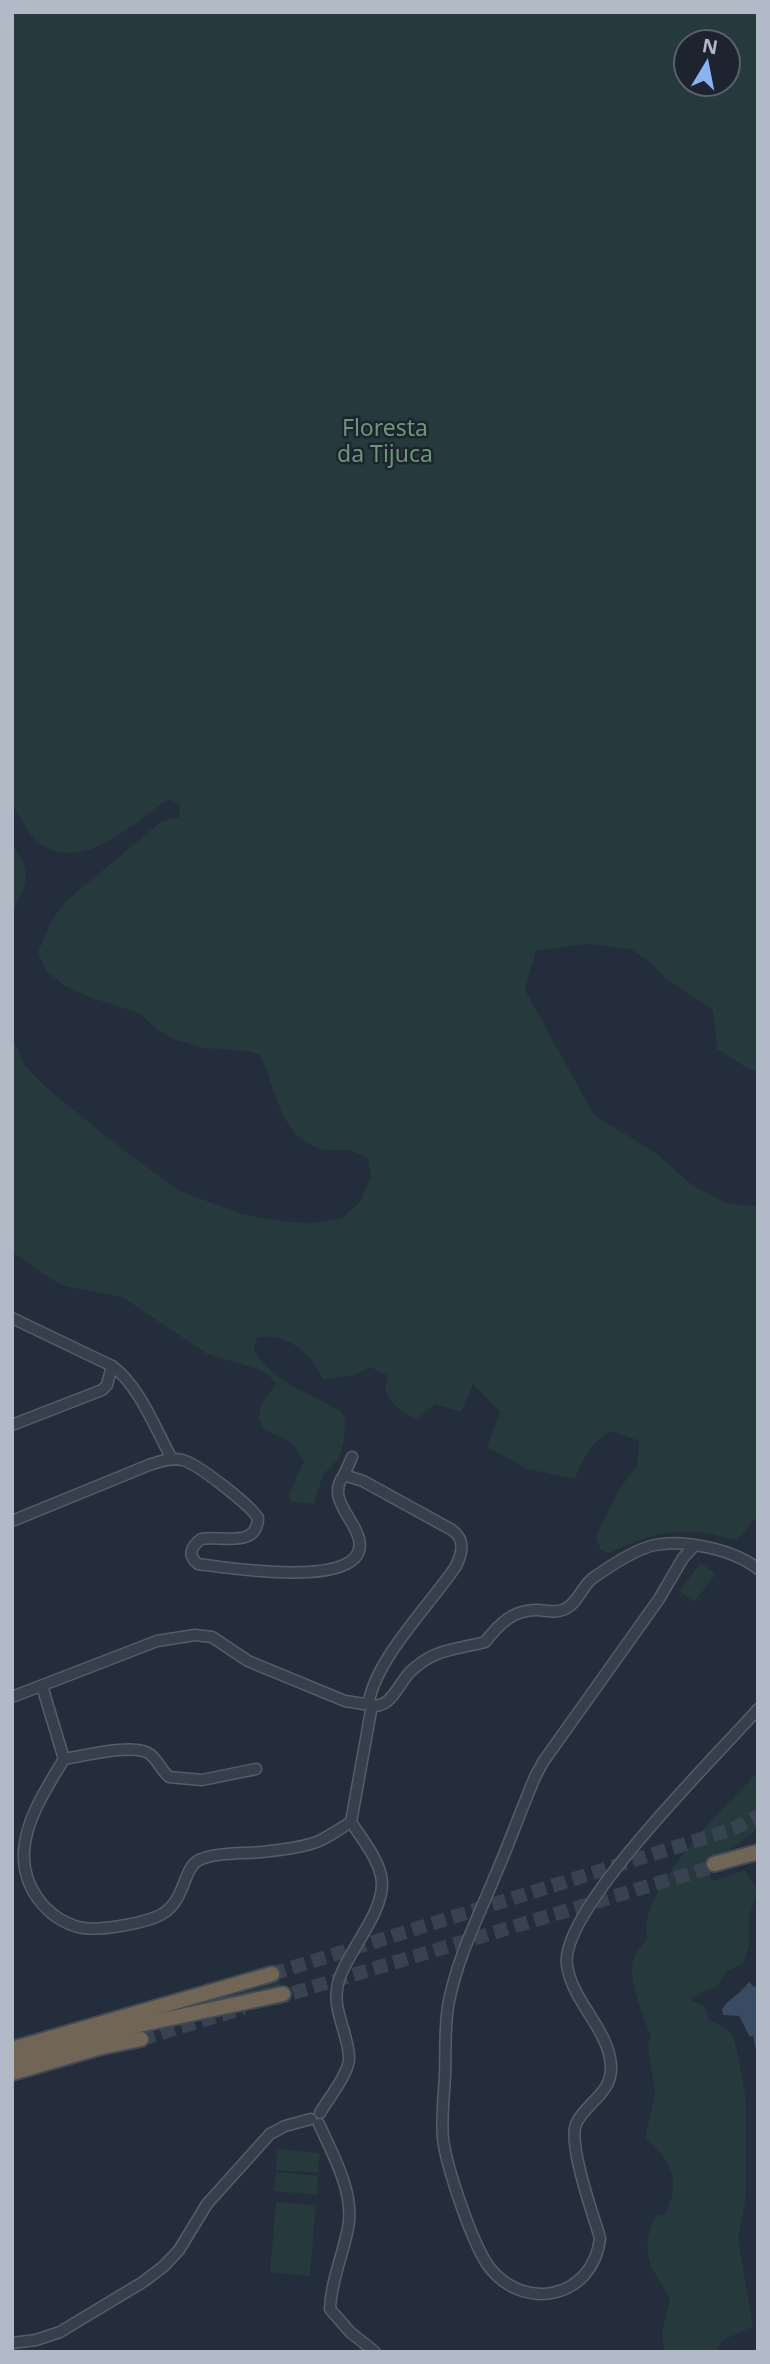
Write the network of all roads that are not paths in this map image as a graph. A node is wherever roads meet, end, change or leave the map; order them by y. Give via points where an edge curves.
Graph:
1 (12, 1318) edge
2 (111, 1366) junction
3 (12, 1425) edge
4 (352, 1457) dead end
5 (172, 1459) junction
6 (344, 1475) junction
7 (12, 1521) edge
8 (694, 1546) junction
9 (758, 1569) edge
10 (42, 1686) junction
11 (12, 1697) edge
12 (371, 1703) junction
13 (758, 1709) edge
14 (64, 1759) junction
15 (256, 1769) dead end
16 (351, 1822) junction
17 (758, 1852) edge
18 (715, 1865) tunnel mouth
19 (272, 1975) tunnel mouth
20 (283, 1994) tunnel mouth
21 (141, 2013) junction
22 (141, 2039) tunnel mouth
23 (12, 2042) edge
24 (12, 2049) edge
25 (12, 2061) edge
26 (12, 2073) edge
27 (317, 2119) junction
28 (12, 2343) edge
29 (375, 2352) edge

1 - 2 street
2 - 3 street via 102,1390
2 - 5 street via 130,1384
4 - 6 street
5 - 6 street via 195,1466 258,1518 254,1532 246,1538 201,1539 192,1548 192,1559 198,1564 260,1571 322,1571 351,1560 359,1543 339,1500 337,1489
5 - 7 street
6 - 12 street via 452,1530 462,1543 456,1566 374,1682
8 - 9 street via 732,1553
8 - 12 street via 652,1545 591,1579 564,1609 516,1612 485,1642 452,1648 423,1662 401,1681 384,1705
8 - 13 street via 543,1762 456,1970 448,2005 443,2116 447,2161 488,2264 501,2279 521,2290 551,2293 567,2289 593,2266 600,2238 573,2139 579,2119 608,2084 611,2060 566,1966 573,1932 611,1874
10 - 11 street
10 - 12 street via 157,1641 195,1635 212,1637 248,1661 345,1701
10 - 14 street
12 - 16 street
14 - 15 street via 144,1751 169,1777 201,1780
14 - 16 street via 28,1826 26,1877 36,1899 77,1927 158,1916 172,1907 198,1860 318,1842
16 - 27 street via 379,1871 382,1890 339,1979 336,2004 350,2056
17 - 18 highway
19 - 21 highway
20 - 25 highway via 139,2025
21 - 23 highway
21 - 24 highway
22 - 26 highway
27 - 28 street via 270,2134 207,2204 178,2250 143,2282 60,2332
27 - 29 street via 348,2202 349,2225 330,2309

